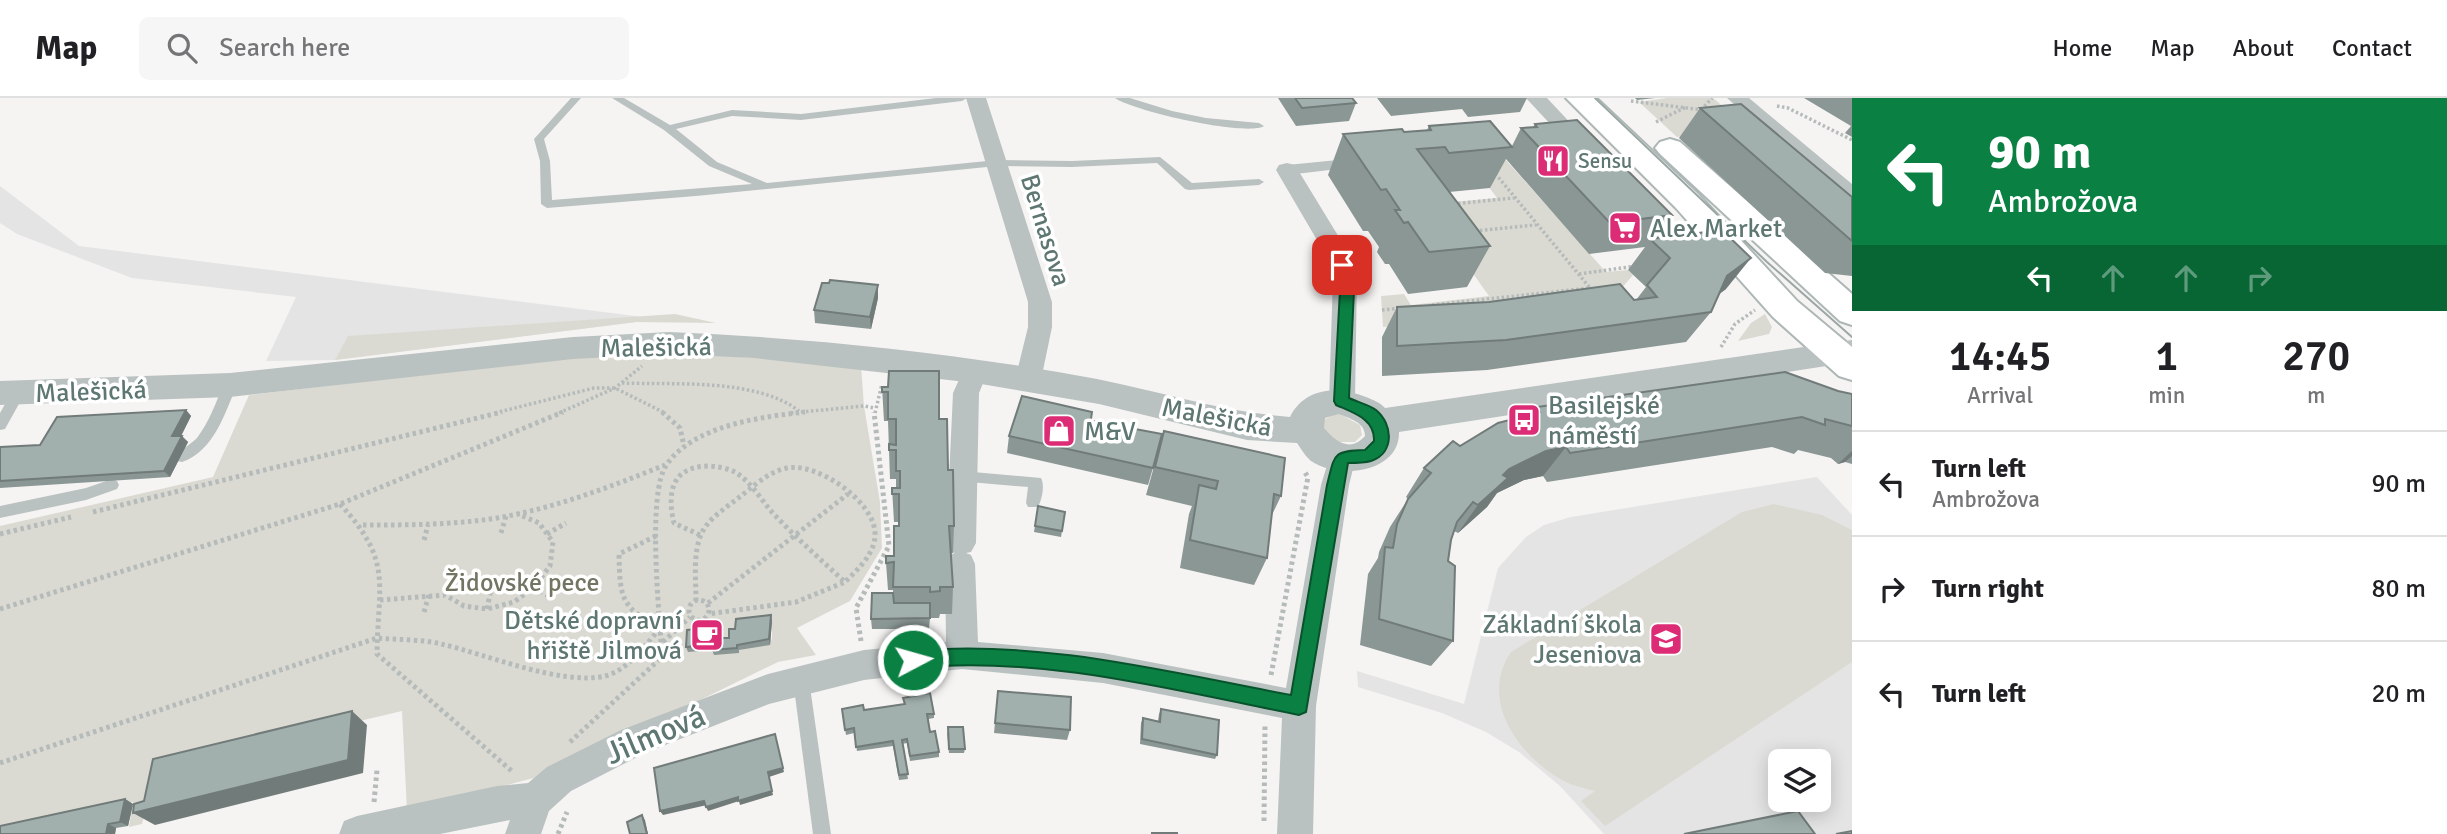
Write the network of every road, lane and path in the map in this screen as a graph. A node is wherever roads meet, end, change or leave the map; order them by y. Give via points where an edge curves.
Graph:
1 (576, 98) edge
2 (617, 98) edge
3 (962, 98) edge
4 (976, 98) edge
5 (1120, 98) edge
6 (1537, 98) edge
7 (1580, 98) edge
8 (1712, 98) edge
9 (1737, 98) edge
10 (1626, 101) joint
11 (1767, 105) dead end
12 (1687, 107) junction
13 (1702, 109) junction
14 (1714, 111) edge
15 (1693, 120) dead end
16 (1656, 122) dead end
17 (1259, 126) dead end
18 (668, 128) junction
19 (1575, 140) junction
20 (1852, 140) edge
21 (1550, 143) edge
22 (1368, 162) edge
23 (997, 163) junction
24 (1603, 169) edge
25 (1287, 170) joint
26 (1492, 170) edge
27 (1259, 182) dead end
28 (764, 184) junction
29 (1621, 188) edge
30 (1852, 195) edge
31 (1515, 198) junction
32 (1452, 204) edge
33 (1537, 225) junction
34 (1472, 231) edge
35 (1722, 239) junction
36 (1640, 265) dead end
37 (1578, 274) junction
38 (1424, 306) edge
39 (1761, 306) dead end
40 (1410, 307) edge
41 (1382, 310) dead end
42 (1852, 313) edge
43 (1731, 358) junction
44 (1847, 358) edge
45 (975, 371) junction
46 (1028, 380) junction
47 (621, 383) dead end
48 (230, 386) junction
49 (615, 388) junction
50 (893, 392) edge
51 (9, 393) edge
52 (1342, 401) junction
53 (874, 408) junction
54 (799, 411) junction
55 (1377, 422) junction
56 (0, 425) edge
57 (684, 446) junction
58 (1302, 447) junction
59 (182, 457) dead end
60 (1342, 457) junction
61 (666, 464) junction
62 (962, 477) junction
63 (112, 485) dead end
64 (750, 489) junction
65 (848, 494) junction
66 (1033, 503) dead end
67 (341, 504) junction
68 (0, 512) edge
69 (518, 514) junction
70 (506, 516) junction
71 (566, 523) dead end
72 (363, 525) junction
73 (428, 525) junction
74 (501, 533) dead end
75 (0, 534) edge
76 (547, 534) junction
77 (700, 535) junction
78 (656, 536) junction
79 (795, 537) junction
80 (424, 540) dead end
81 (845, 582) junction
82 (534, 587) junction
83 (491, 589) dead end
84 (429, 595) junction
85 (550, 597) dead end
86 (380, 600) junction
87 (696, 601) junction
88 (708, 603) junction
89 (0, 609) edge
90 (487, 609) junction
91 (424, 612) dead end
92 (708, 614) junction
93 (690, 617) junction
94 (661, 627) junction
95 (377, 638) junction
96 (663, 642) junction
97 (861, 645) dead end
98 (962, 655) junction
99 (801, 680) junction
100 (1283, 703) junction
101 (562, 748) dead end
102 (0, 763) edge
103 (536, 800) junction
104 (357, 834) edge
105 (523, 834) edge
106 (822, 834) edge
107 (1265, 834) edge
108 (1295, 834) edge

1 - 28 lane via 540,139 547,204
2 - 18 lane
3 - 18 lane via 801,117 732,113
4 - 23 street, Bernasova
5 - 17 lane via 1152,110
6 - 19 street
7 - 35 main road
8 - 13 path
9 - 30 street
10 - 12 path
10 - 42 main road
11 - 20 path via 1788,108
12 - 13 path
12 - 16 path
13 - 14 path
13 - 15 path
18 - 28 lane via 713,164
19 - 21 street
19 - 24 street
22 - 25 street
23 - 27 lane via 1160,160 1189,187
23 - 28 lane
23 - 46 street, Bernasova via 1040,302 1040,327
25 - 52 street via 1336,252 1345,277
26 - 31 path
29 - 35 street via 1677,245
31 - 32 path
31 - 33 path
33 - 34 path
33 - 37 path
35 - 44 main road via 1785,309
36 - 37 path
37 - 38 path via 1590,288
39 - 43 path via 1735,324
40 - 41 path
43 - 44 street
43 - 55 street
45 - 46 street, Malešická
45 - 48 street, Malešická via 754,346 669,343 573,348
45 - 62 street via 965,393
46 - 58 street, Malešická via 1247,427
47 - 54 path via 759,390 785,398
48 - 51 street, Malešická
48 - 59 lane via 195,452
49 - 57 path via 670,417 680,429
49 - 67 path
49 - 75 path via 579,391
50 - 53 path via 881,392
51 - 56 lane
52 - 55 street via 1362,408
52 - 58 street via 1327,402 1308,412
53 - 54 path
53 - 97 path via 889,546 856,608
54 - 57 path via 727,429
55 - 60 street via 1382,432 1377,450 1368,456
57 - 61 path
58 - 60 street via 1320,447
58 - 100 path via 1308,477
60 - 100 street
61 - 69 path via 597,492
61 - 78 path via 658,486
62 - 66 lane via 1036,482
62 - 98 street
63 - 68 lane
64 - 65 path via 785,469 799,467 826,475
64 - 77 path via 721,510
64 - 77 path via 739,475 723,468 703,465 678,477 671,512 674,523
64 - 79 path
65 - 79 path
65 - 81 path via 867,510 876,531 871,551
67 - 72 path
67 - 89 path
69 - 70 path
69 - 76 path via 539,523
70 - 73 path
70 - 74 path
71 - 76 path
72 - 73 path
72 - 86 path via 380,560
73 - 80 path
76 - 82 path via 553,542 550,566
77 - 87 path
78 - 94 path
78 - 94 path via 619,554 621,597 635,615
79 - 81 path
79 - 88 path
81 - 92 path via 775,608
82 - 85 path
82 - 90 path via 514,602
83 - 90 path
84 - 86 path
84 - 90 path via 445,595 464,606
84 - 91 path
86 - 95 path
87 - 88 path
87 - 93 path via 687,610
88 - 92 path
92 - 93 path via 699,620
93 - 96 path
94 - 95 path via 621,668 596,677 576,677 438,643
94 - 96 path
95 - 102 path
95 - 103 path via 377,654 523,778
96 - 101 path via 662,657
98 - 99 street, Jilmová via 864,665
98 - 100 street, Jilmová via 1103,668
99 - 103 street, Jilmová via 633,741 566,775
99 - 106 lane
100 - 107 path via 1264,746
100 - 108 street
103 - 104 street
103 - 105 street

